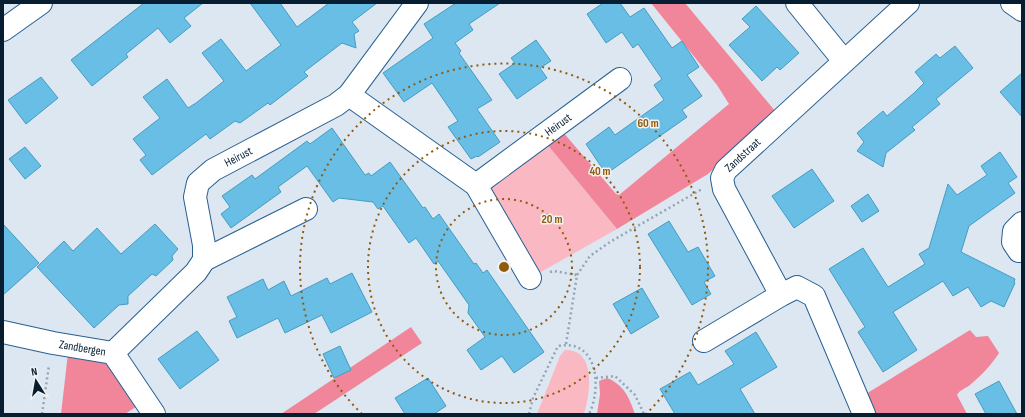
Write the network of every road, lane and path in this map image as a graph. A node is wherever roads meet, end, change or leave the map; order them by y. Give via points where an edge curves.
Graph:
1 (41, 3) edge
2 (417, 3) edge
3 (797, 3) edge
4 (908, 3) edge
5 (1012, 3) edge
6 (1022, 10) edge
7 (3, 30) edge
8 (844, 61) junction
9 (620, 79) dead end
10 (349, 95) junction
11 (722, 178) junction
12 (476, 185) junction
13 (306, 209) dead end
14 (1022, 223) edge
15 (1022, 251) edge
16 (204, 260) junction
17 (530, 278) dead end
18 (781, 294) junction
19 (3, 332) edge
20 (704, 341) dead end
21 (53, 343) junction
22 (566, 344) junction
23 (113, 353) junction
24 (596, 378) junction
25 (42, 414) edge
26 (154, 414) edge
27 (529, 414) edge
28 (589, 414) edge
29 (644, 414) edge
30 (864, 414) edge

1 - 7 street
2 - 10 street, Heirust
3 - 8 street
4 - 8 street, Zandstraat
5 - 6 street
8 - 11 street, Zandstraat via 726,170
9 - 12 street, Heirust
10 - 12 street
10 - 16 street, Heirust via 336,105 213,170 198,183 195,197 204,245
11 - 18 street, Zandstraat via 724,189
11 - 22 path via 590,256 577,275
12 - 17 street
13 - 16 street
14 - 15 street via 1014,231 1013,242
16 - 23 street via 196,272
18 - 20 street
18 - 30 street via 797,287 814,296
19 - 21 street, Zandbergen
21 - 23 street, Zandbergen
21 - 25 path
22 - 24 path via 580,347 588,354
22 - 27 path via 558,346 533,398
23 - 26 street, Zandbergen
24 - 28 path via 593,406
24 - 29 path via 615,376 635,395

